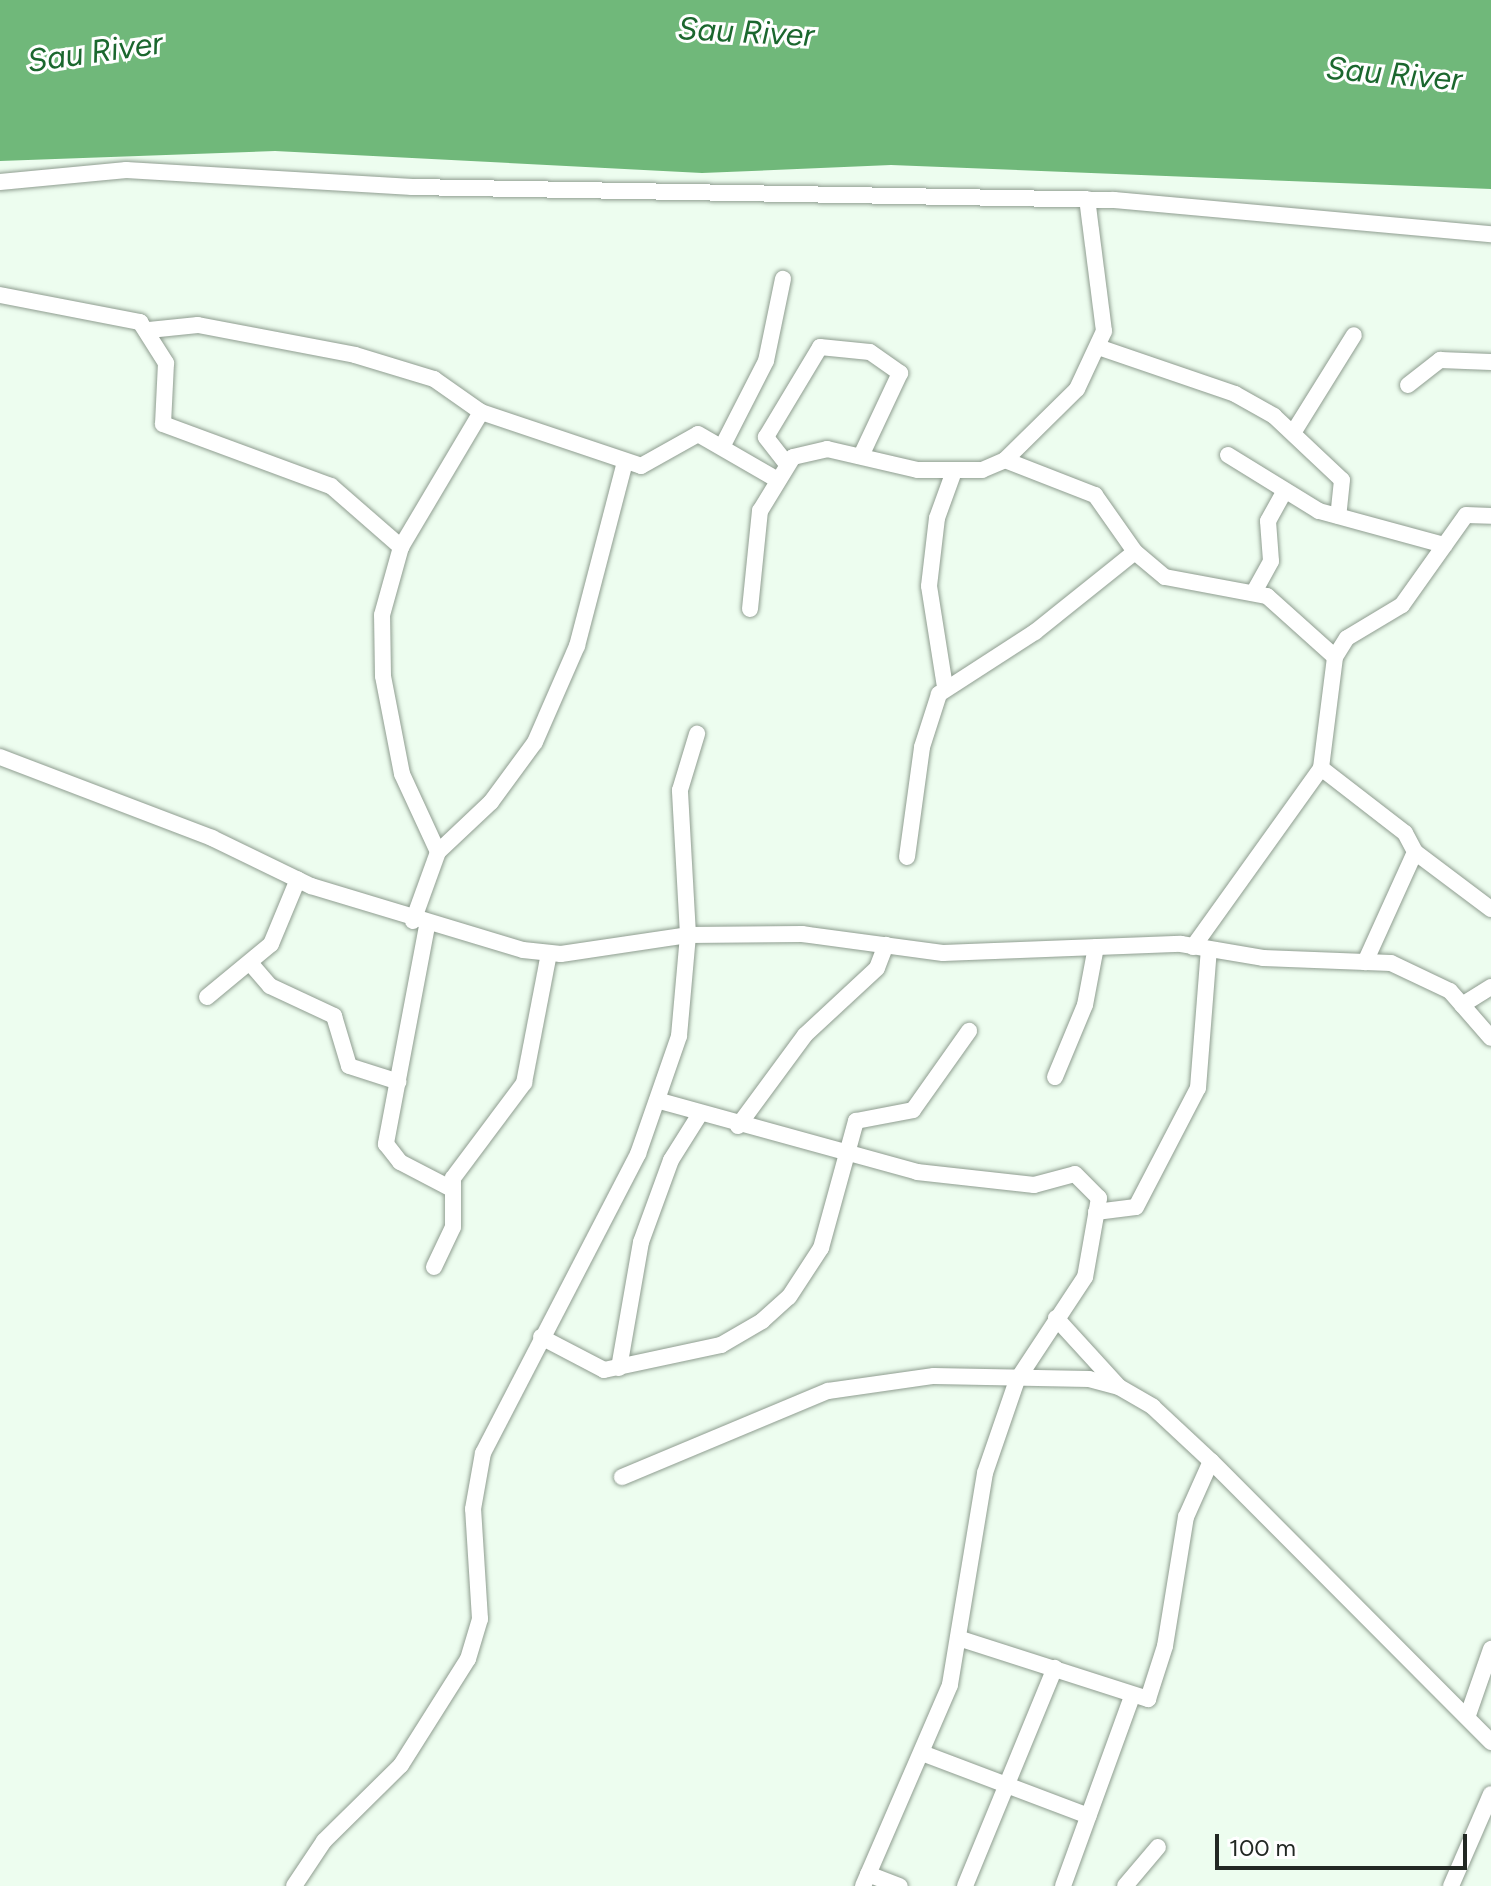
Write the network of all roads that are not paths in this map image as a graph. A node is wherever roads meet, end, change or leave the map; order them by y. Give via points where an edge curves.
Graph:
1 (0, 182) edge
2 (1087, 199) junction
3 (1491, 234) edge
4 (783, 279) dead end
5 (0, 295) edge
6 (149, 330) junction
7 (1354, 335) dead end
8 (1101, 348) junction
9 (1491, 362) edge
10 (1408, 385) dead end
11 (481, 412) junction
12 (1293, 433) junction
13 (722, 447) junction
14 (1228, 455) dead end
15 (861, 456) junction
16 (1005, 460) junction
17 (625, 462) junction
18 (786, 463) junction
19 (953, 474) junction
20 (776, 479) junction
21 (1284, 492) junction
22 (1490, 512) edge
23 (1338, 516) junction
24 (1444, 545) junction
25 (401, 547) junction
26 (1135, 552) junction
27 (1254, 592) junction
28 (750, 609) dead end
29 (1335, 657) junction
30 (945, 687) junction
31 (697, 734) dead end
32 (0, 757) edge
33 (1321, 768) junction
34 (438, 852) junction
35 (1415, 852) junction
36 (907, 857) dead end
37 (298, 879) junction
38 (1491, 909) edge
39 (420, 923) junction
40 (688, 935) junction
41 (886, 945) junction
42 (1096, 947) junction
43 (1201, 948) junction
44 (549, 953) junction
45 (1365, 962) junction
46 (251, 964) junction
47 (1491, 987) edge
48 (207, 997) dead end
49 (1462, 1005) junction
50 (969, 1031) dead end
51 (1491, 1038) edge
52 (1055, 1077) dead end
53 (399, 1082) junction
54 (660, 1101) junction
55 (700, 1114) junction
56 (738, 1126) junction
57 (846, 1157) junction
58 (450, 1188) junction
59 (1096, 1212) junction
60 (434, 1267) dead end
61 (1056, 1318) junction
62 (541, 1337) junction
63 (619, 1368) junction
64 (1017, 1380) junction
65 (1119, 1387) junction
66 (1211, 1461) junction
67 (622, 1477) dead end
68 (958, 1638) junction
69 (1491, 1649) edge
70 (1055, 1668) junction
71 (1131, 1699) junction
72 (1468, 1715) junction
73 (1491, 1742) edge
74 (922, 1753) junction
75 (1005, 1784) junction
76 (1491, 1794) edge
77 (1089, 1816) junction
78 (1158, 1847) dead end
79 (866, 1880) edge
80 (294, 1886) edge
81 (900, 1886) edge
82 (965, 1886) edge
83 (1063, 1886) edge
84 (1125, 1886) edge
85 (1451, 1886) edge

1 - 2 street via 139,170 412,187
2 - 3 street
2 - 8 street via 1105,308
4 - 13 street via 766,361
5 - 6 street via 126,317
6 - 11 street via 198,325 286,337 434,379
6 - 25 street via 166,363 163,424 331,486
7 - 12 street
8 - 12 street via 1235,394
8 - 16 street via 1077,389
9 - 10 street via 1440,360
11 - 17 street
11 - 25 street
12 - 23 street via 1342,480
13 - 17 street via 692,434 649,466
13 - 20 street
14 - 21 street
15 - 18 street via 808,450
15 - 18 street via 900,373 870,352 820,347 766,437
15 - 19 street
16 - 19 street
16 - 26 street via 1095,495
17 - 34 street via 577,646 535,742 491,802
18 - 20 street
19 - 30 street via 937,518 929,586
20 - 28 street via 754,535
21 - 23 street
21 - 27 street via 1268,521 1271,561
22 - 24 street via 1466,515
23 - 24 street
24 - 29 street via 1402,605 1355,629
25 - 34 street via 382,615 383,676 407,792
26 - 27 street via 1165,577
26 - 30 street via 1035,632
27 - 29 street via 1285,607
29 - 33 street
30 - 36 street via 922,747
31 - 40 street via 680,790
32 - 37 street via 212,838
33 - 35 street via 1405,833
33 - 43 street
34 - 39 street
35 - 38 street
35 - 45 street
37 - 39 street
37 - 46 street via 271,944
39 - 44 street
39 - 53 street
40 - 41 street via 802,934
40 - 44 street
40 - 54 street via 679,1036
41 - 42 street via 943,953
41 - 56 street via 877,968 805,1035
42 - 43 street
42 - 52 street via 1085,1005
43 - 45 street
43 - 59 street via 1198,1088 1136,1207
44 - 58 street via 524,1083
45 - 49 street via 1424,975
46 - 48 street
46 - 53 street via 270,986 334,1016 349,1066
47 - 49 street
49 - 51 street
50 - 57 street via 913,1110 856,1121
53 - 58 street via 387,1149
54 - 55 street
54 - 62 street
55 - 56 street
55 - 63 street via 671,1160 641,1242
56 - 57 street
57 - 59 street via 1034,1185 1075,1174 1094,1186
57 - 63 street via 821,1248 789,1297 721,1345
58 - 60 street via 453,1227
59 - 61 street via 1085,1277
61 - 64 street
61 - 65 street
62 - 63 street via 596,1368
62 - 80 street via 483,1453 473,1509 480,1619 468,1659 401,1765 324,1841
64 - 65 street via 1089,1379
64 - 67 street via 934,1376 828,1391
64 - 68 street via 969,1535
65 - 66 street via 1153,1407
66 - 71 street via 1186,1517 1155,1692
66 - 72 street
68 - 70 street
68 - 74 street via 950,1685
69 - 72 street
70 - 71 street
70 - 75 street
71 - 77 street
72 - 73 street
74 - 75 street
74 - 79 street
75 - 77 street
75 - 82 street
76 - 85 street
77 - 83 street
78 - 84 street
79 - 81 street

